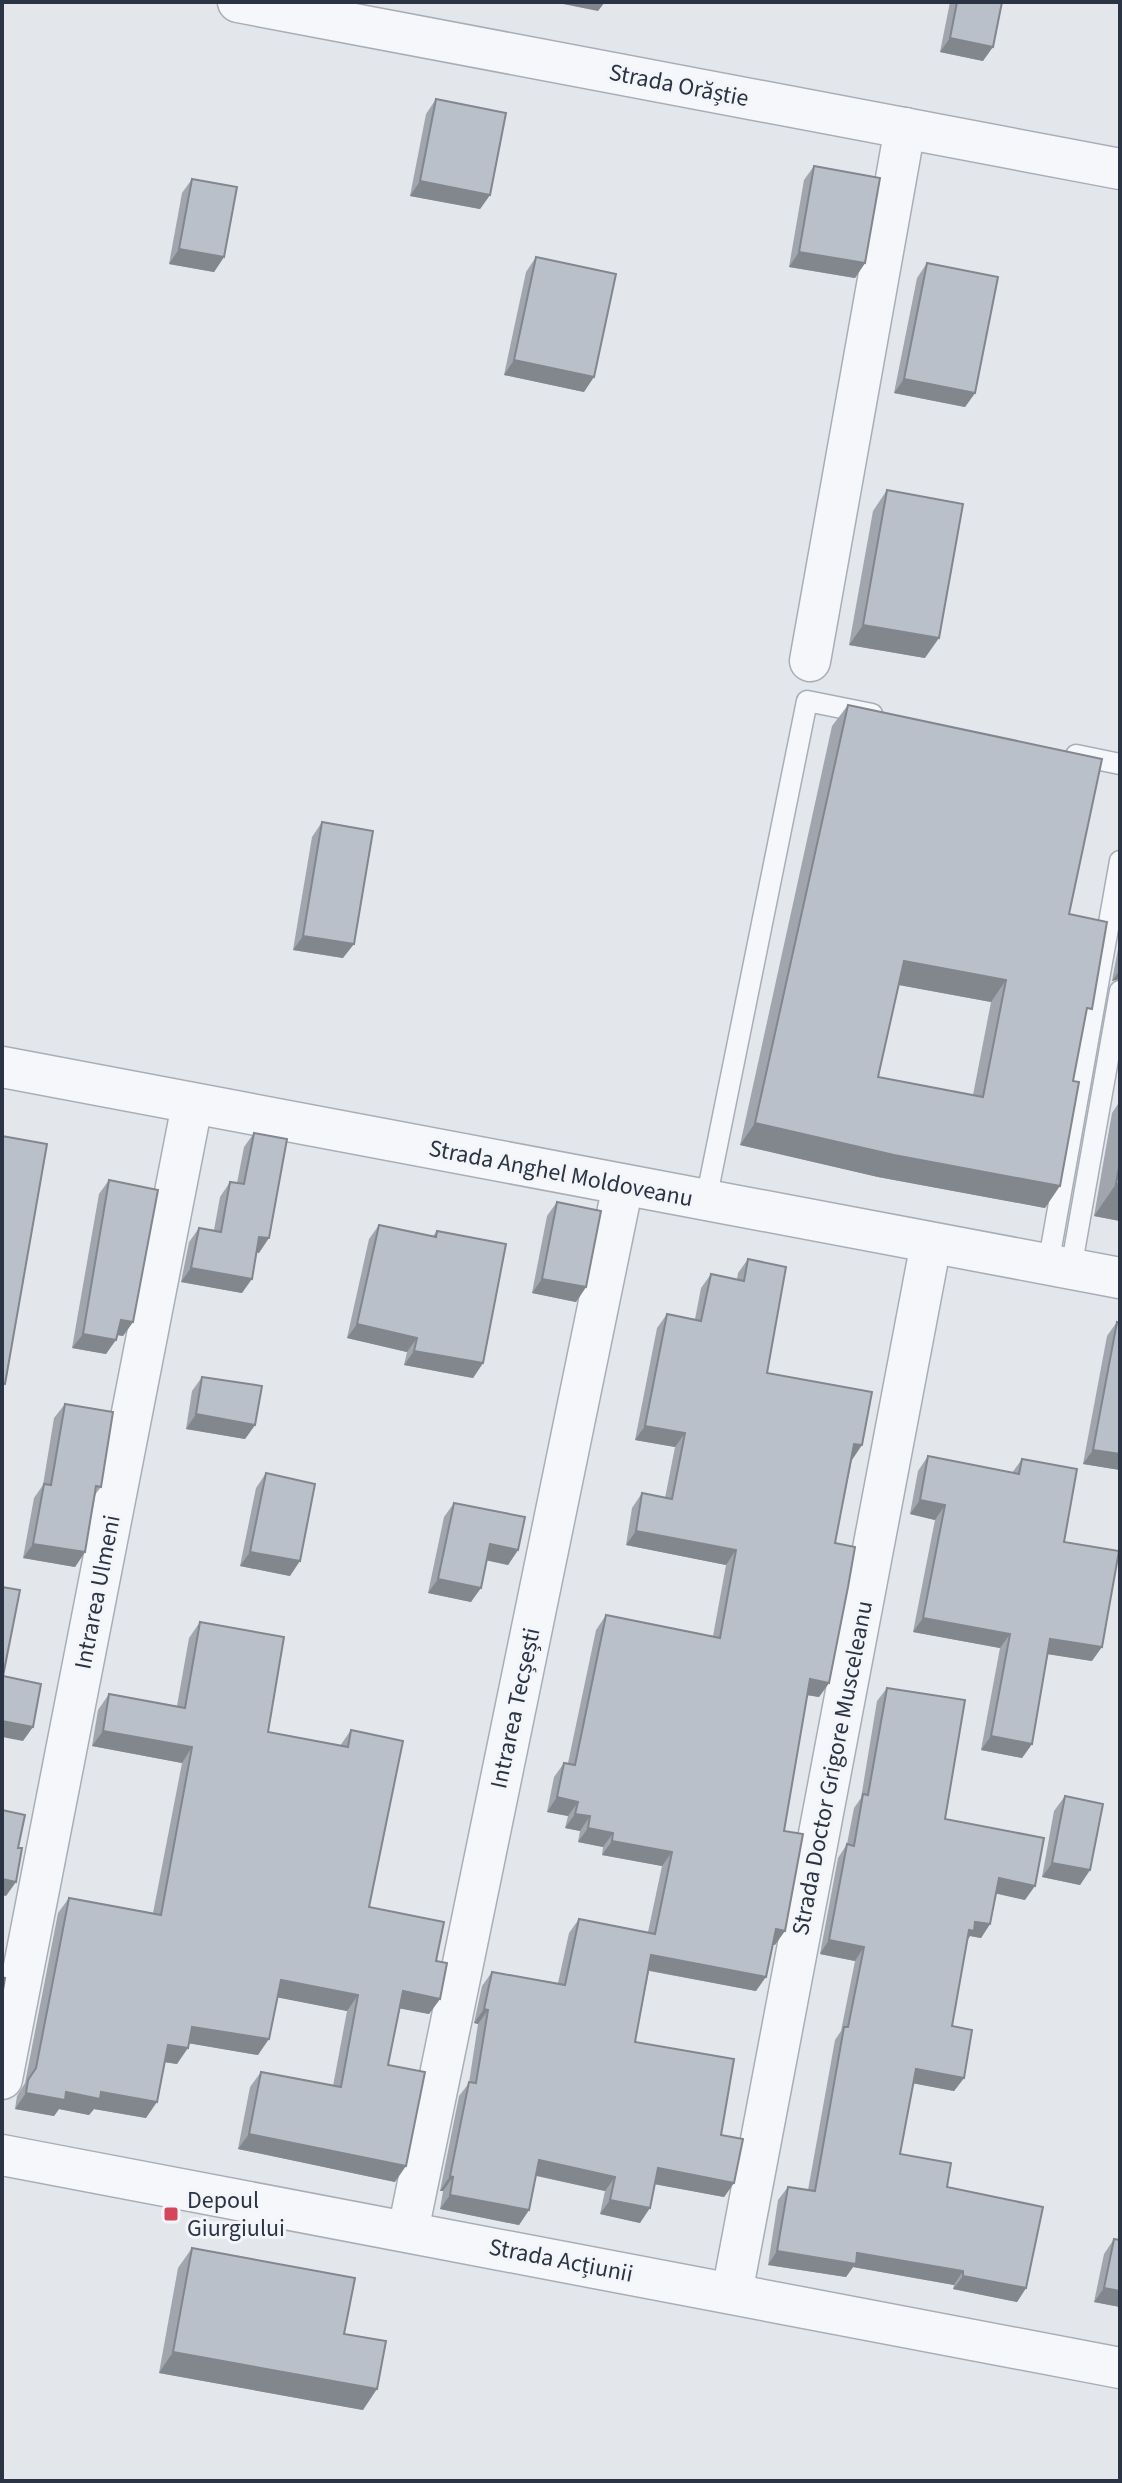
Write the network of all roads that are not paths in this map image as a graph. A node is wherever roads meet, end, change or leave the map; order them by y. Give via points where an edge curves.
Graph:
1 (238, 2) edge
2 (397, 17) edge
3 (905, 128) junction
4 (1120, 169) edge
5 (810, 661) dead end
6 (885, 716) edge
7 (1057, 752) edge
8 (1120, 764) edge
9 (1120, 861) edge
10 (1120, 991) edge
11 (2, 1067) edge
12 (192, 1105) junction
13 (623, 1185) junction
14 (706, 1200) junction
15 (931, 1243) junction
16 (1060, 1267) junction
17 (1120, 1278) edge
18 (2, 2079) edge
19 (2, 2155) edge
20 (408, 2231) junction
21 (732, 2293) junction
22 (1120, 2368) edge

1 - 2 street, Strada Orăștie
2 - 3 street, Strada Orăștie
3 - 4 street, Strada Orăștie
3 - 5 street
6 - 14 lane via 807,701
7 - 8 lane
9 - 16 lane
10 - 16 lane
11 - 12 street, Strada Anghel Moldoveanu
12 - 13 street, Strada Anghel Moldoveanu
12 - 18 street, Intrarea Ulmeni
13 - 14 street, Strada Anghel Moldoveanu
13 - 20 street, Intrarea Tecșești
14 - 15 street, Strada Anghel Moldoveanu
15 - 16 street, Strada Anghel Moldoveanu
15 - 21 street, Strada Doctor Grigore Musceleanu
16 - 17 street, Strada Anghel Moldoveanu
19 - 20 street, Strada Acțiunii
20 - 21 street, Strada Acțiunii
21 - 22 street, Strada Acțiunii

